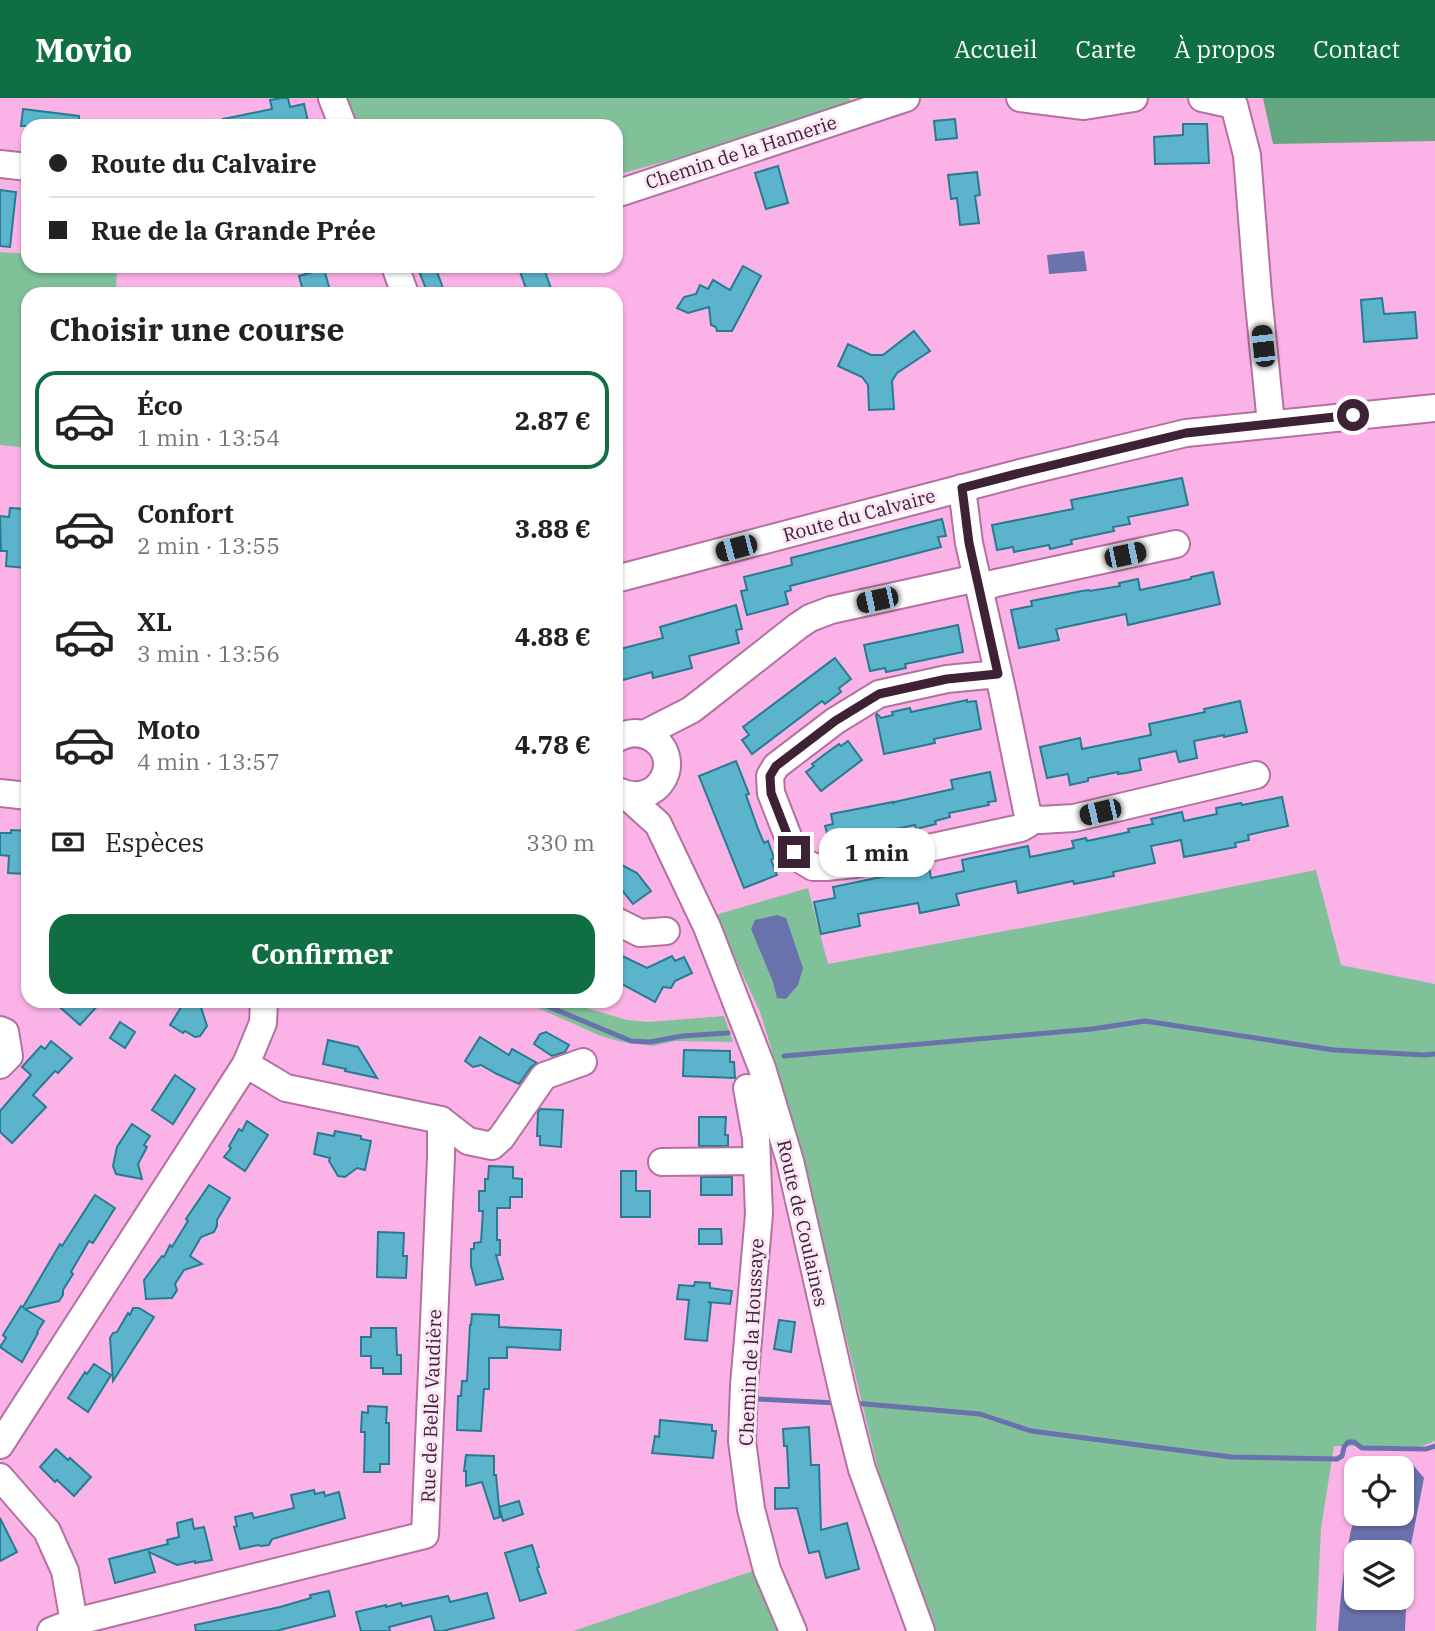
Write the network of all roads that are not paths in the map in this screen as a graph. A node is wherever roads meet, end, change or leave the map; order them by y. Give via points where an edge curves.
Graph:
1 (332, 98) edge
2 (906, 98) edge
3 (1020, 98) edge
4 (1134, 98) edge
5 (1202, 98) edge
6 (340, 119) edge
7 (0, 164) edge
8 (21, 166) edge
9 (623, 192) edge
10 (1435, 408) edge
11 (1271, 423) junction
12 (962, 488) junction
13 (1176, 544) dead end
14 (623, 577) edge
15 (978, 583) junction
16 (998, 674) junction
17 (634, 735) edge
18 (1256, 775) dead end
19 (660, 785) junction
20 (0, 793) edge
21 (623, 793) edge
22 (623, 794) edge
23 (21, 795) edge
24 (1028, 816) junction
25 (658, 824) junction
26 (623, 924) edge
27 (666, 931) dead end
28 (264, 1008) edge
29 (0, 1030) edge
30 (583, 1062) dead end
31 (246, 1064) junction
32 (0, 1065) edge
33 (747, 1088) dead end
34 (440, 1120) junction
35 (757, 1161) junction
36 (662, 1162) dead end
37 (0, 1445) edge
38 (0, 1477) edge
39 (63, 1626) edge
40 (793, 1631) edge
41 (921, 1631) edge

1 - 6 street
2 - 9 street, Chemin de la Hamerie
3 - 4 street via 1084,106
5 - 11 street via 1234,105 1247,155
7 - 8 street
10 - 11 street, Route du Calvaire
11 - 12 street, Route du Calvaire via 1186,433
12 - 14 street, Route du Calvaire
12 - 15 street
13 - 15 street
15 - 16 street
15 - 17 street via 831,610 810,618 691,710
16 - 24 street
16 - 24 street via 947,679 879,694 776,766 770,776 771,793 794,852 813,867 855,864 1021,828 1028,824
17 - 19 street, Route de Coulaines via 667,760
18 - 24 street via 1074,818
19 - 21 street via 648,794
19 - 25 street, Route de Coulaines
20 - 23 street
22 - 25 street, Route de Coulaines
25 - 41 street, Route de Coulaines via 707,927 762,1068 790,1161 862,1469
26 - 27 street via 640,933
28 - 31 street via 263,1023
29 - 32 street via 5,1032 9,1056
30 - 34 street via 544,1076 492,1146 468,1140
31 - 34 street via 286,1088
31 - 37 street
33 - 35 street, Chemin de la Houssaye
34 - 39 street, Rue de Belle Vaudière via 425,1535
35 - 36 street
35 - 40 street, Chemin de la Houssaye via 759,1214 742,1441 751,1510 767,1570
38 - 39 street, Rue de Belle Vaudière via 47,1531 65,1571

